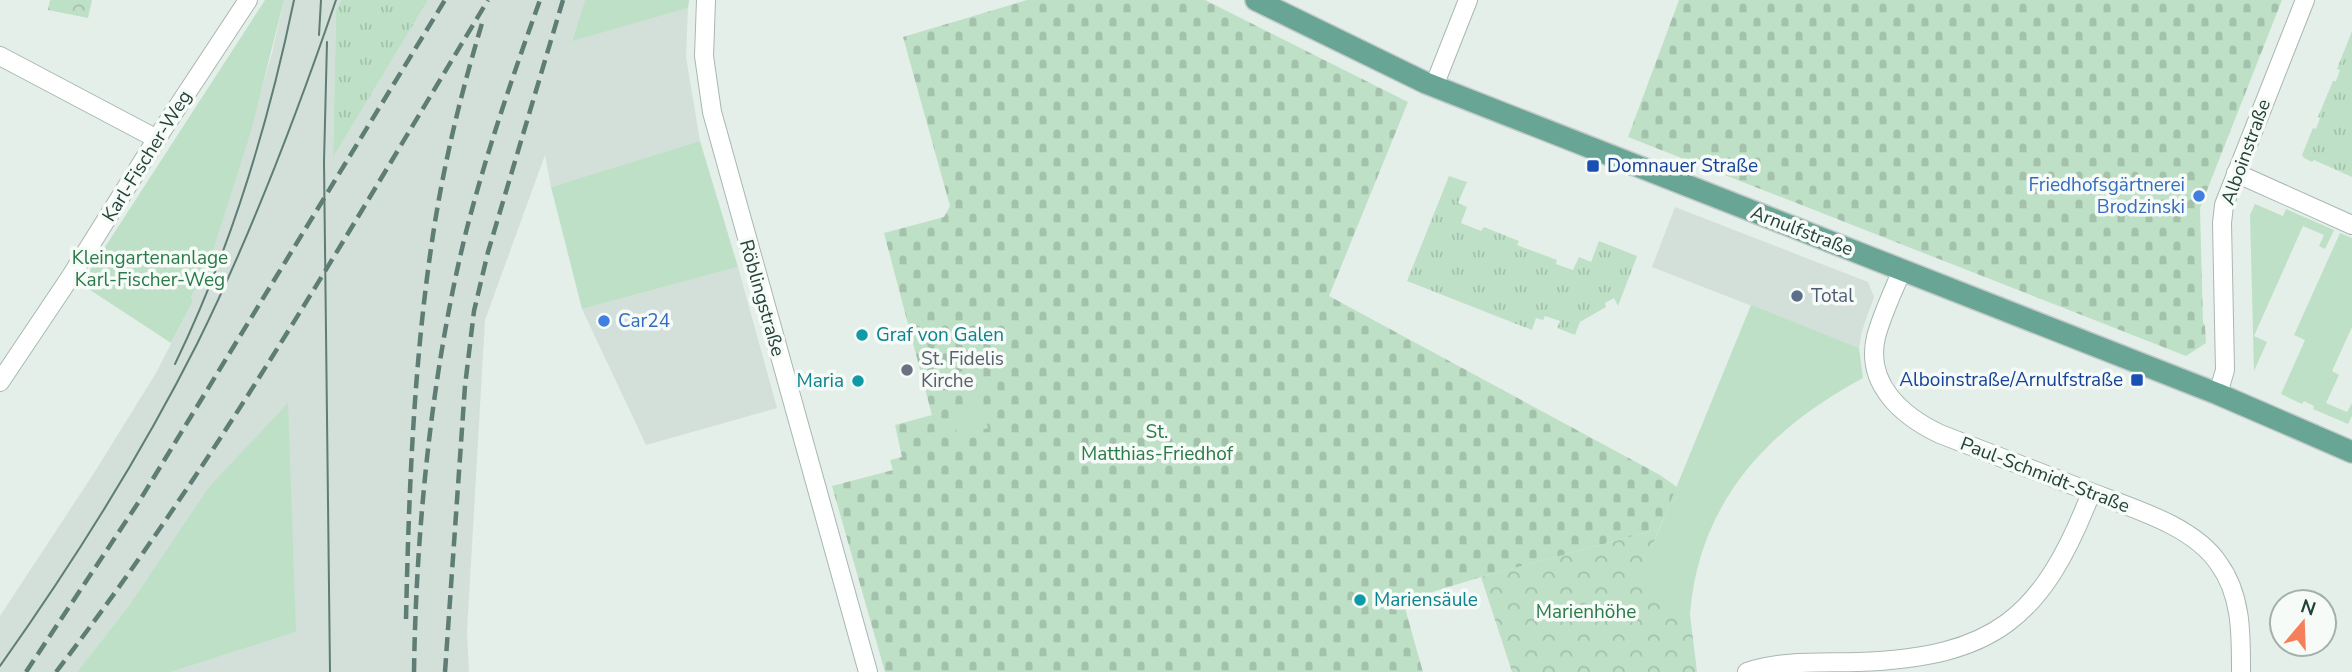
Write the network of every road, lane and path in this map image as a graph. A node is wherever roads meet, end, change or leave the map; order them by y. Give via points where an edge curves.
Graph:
1 (248, 0) edge
2 (706, 0) edge
3 (1256, 0) edge
4 (1468, 0) edge
5 (2305, 0) edge
6 (0, 56) edge
7 (1434, 86) junction
8 (157, 138) junction
9 (2236, 173) junction
10 (2352, 225) edge
11 (1902, 270) junction
12 (5, 363) edge
13 (0, 382) edge
14 (2218, 394) junction
15 (2352, 452) edge
16 (2091, 493) junction
17 (868, 672) edge
18 (1747, 672) edge
19 (2241, 672) edge

1 - 8 street, Karl-Fischer-Weg
2 - 17 street, Röblingstraße via 704,56 712,113
3 - 7 main road, Arnulfstraße
4 - 7 street
5 - 9 street, Alboinstraße
6 - 8 street
7 - 11 main road, Arnulfstraße
8 - 12 street, Karl-Fischer-Weg via 71,276
9 - 10 street
9 - 14 street, Alboinstraße via 2222,223 2225,370
11 - 14 main road, Arnulfstraße
11 - 16 street, Paul-Schmidt-Straße via 1874,354 1878,376 1892,401 1932,430
12 - 13 street, Karl-Fischer-Weg
14 - 15 main road, Arnulfstraße
16 - 18 street via 2066,553 2044,585 2015,617 1981,640 1928,656 1775,665
16 - 19 street, Paul-Schmidt-Straße via 2169,524 2219,563 2238,607

